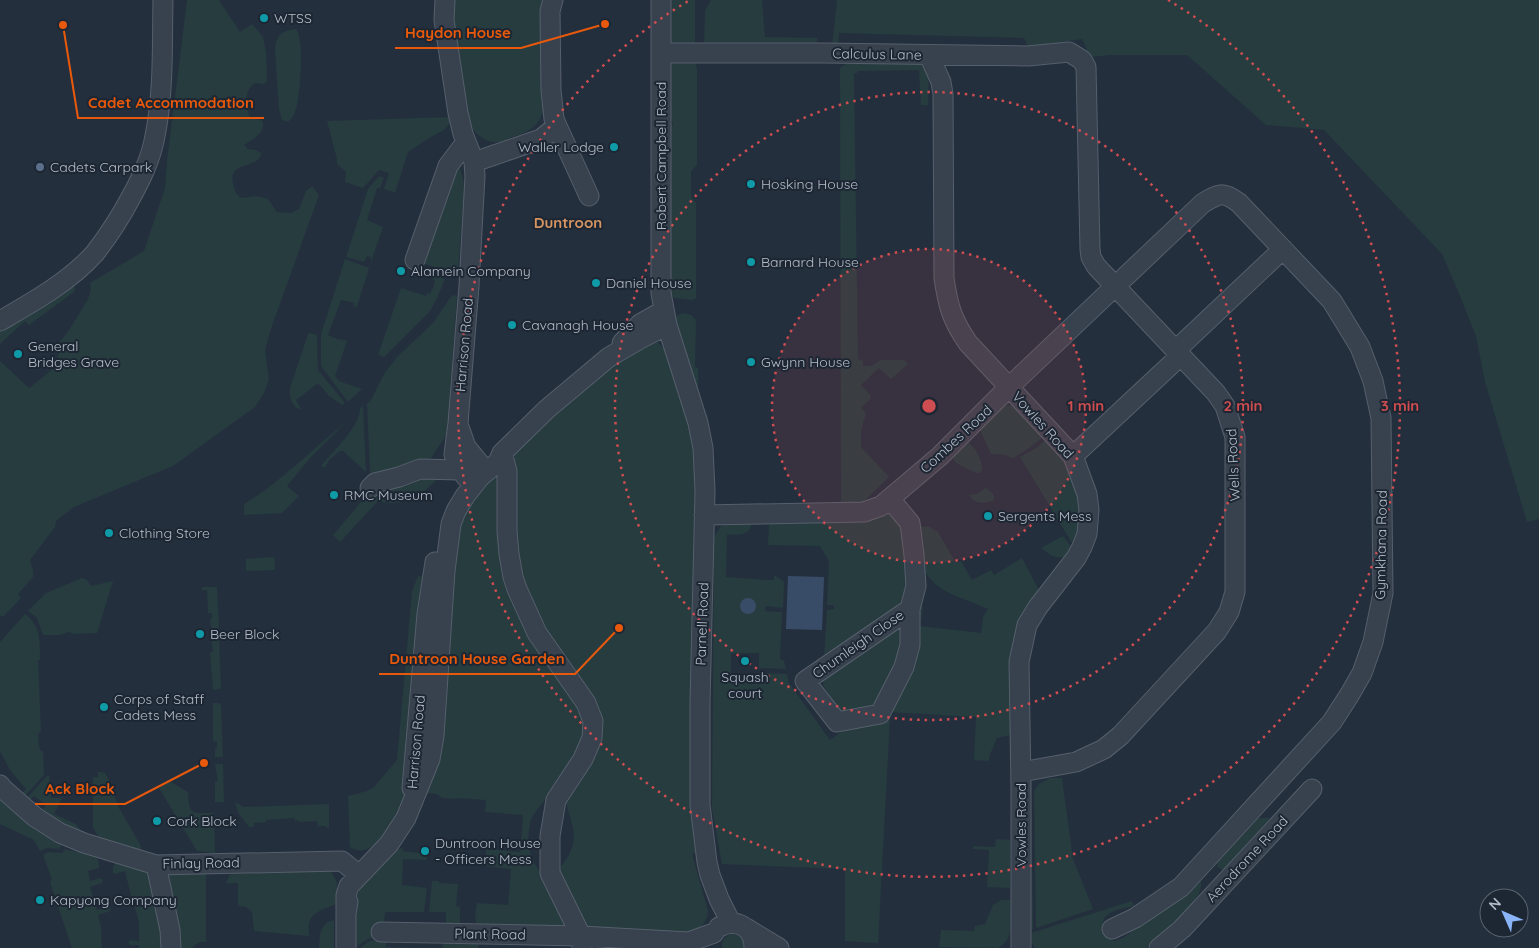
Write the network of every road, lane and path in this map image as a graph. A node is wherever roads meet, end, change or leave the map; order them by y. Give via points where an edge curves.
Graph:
1 (163, 0) edge
2 (444, 0) edge
3 (553, 0) edge
4 (661, 0) edge
5 (662, 53) junction
6 (929, 55) junction
7 (1086, 67) joint
8 (556, 126) junction
9 (466, 142) junction
10 (474, 162) junction
11 (1228, 195) joint
12 (588, 196) dead end
13 (1283, 249) junction
14 (415, 260) dead end
15 (1116, 287) junction
16 (665, 318) junction
17 (0, 321) edge
18 (1176, 350) junction
19 (1009, 388) junction
20 (502, 453) junction
21 (1073, 456) junction
22 (472, 472) junction
23 (443, 485) dead end
24 (370, 488) dead end
25 (890, 499) junction
26 (704, 514) junction
27 (910, 609) junction
28 (1021, 772) junction
29 (0, 785) edge
30 (1312, 789) dead end
31 (1203, 864) junction
32 (156, 865) junction
33 (359, 875) junction
34 (1210, 898) junction
35 (738, 925) junction
36 (1182, 928) junction
37 (1112, 929) dead end
38 (381, 932) dead end
39 (712, 941) edge
40 (581, 942) edge
41 (693, 945) edge
42 (171, 948) edge
43 (346, 948) edge
44 (754, 948) edge
45 (779, 948) edge
46 (1021, 948) edge
47 (1159, 948) edge
48 (1175, 948) edge

1 - 17 street via 161,94 155,137 144,174 121,217 94,253 42,297
2 - 9 street, Harrison Road via 458,113
3 - 8 street via 550,11 551,90
4 - 5 street, Robert Campbell Road
5 - 6 street, Calculus Lane
5 - 16 street, Robert Campbell Road via 661,261
6 - 7 street, Calculus Lane via 1028,56 1069,52 1082,60
6 - 19 street, Vowles Road via 942,82 944,262 948,303 968,343
7 - 15 street, Wells Road via 1091,257
8 - 10 street via 541,139
8 - 12 street
9 - 10 street, Harrison Road
9 - 14 street via 448,166
10 - 22 street, Harrison Road via 476,184 458,423
11 - 13 street, Gymkhana Road
11 - 15 street, Combes Road via 1216,196 1203,203
13 - 18 street
13 - 31 street, Gymkhana Road via 1332,301 1360,348 1373,381 1381,418 1383,593 1373,642 1362,673 1332,722
15 - 18 street, Wells Road
15 - 19 street, Combes Road
16 - 20 street via 640,339 609,357 547,409
16 - 26 street, Parnell Road via 701,436
18 - 21 street via 1177,359
18 - 28 street, Wells Road via 1225,406 1235,437 1235,592 1229,612 1217,631 1120,736 1104,749 1076,762
19 - 21 street, Vowles Road
19 - 25 street, Combes Road via 940,456
20 - 22 street via 496,465
20 - 40 street via 507,471 509,554 517,589 538,633 586,703 593,721 592,738 583,759 556,800 550,836 550,873
21 - 28 street, Vowles Road via 1088,494 1087,534 1076,558 1027,625 1019,662
22 - 23 street
22 - 24 street via 420,469 375,483
22 - 33 street, Harrison Road via 451,493 442,516 427,614 410,807 389,844
25 - 26 street, Combes Road via 864,512
25 - 27 street, Chumleigh Close via 910,523 916,586
26 - 35 street, Parnell Road via 700,805 710,874 719,899
27 - 27 street, Chumleigh Close via 805,681 837,722 880,714 904,667 910,645
28 - 46 street, Vowles Road
29 - 32 street, Finlay Road via 35,817 60,833
30 - 34 street, Aerodrome Road
31 - 34 street via 1210,873
31 - 37 street, Gymkhana Road via 1178,890
32 - 33 street, Finlay Road via 342,861
32 - 42 street
33 - 43 street, Harrison Road via 346,895
34 - 36 street, Aerodrome Road
35 - 39 street, Plant Road via 719,928
35 - 44 street, Parnell Road via 753,938
35 - 45 street
36 - 47 street, Aerodrome Road
36 - 48 street, Aerodrome Road
38 - 40 street, Plant Road
39 - 41 street, Plant Road
40 - 41 street, Plant Road

